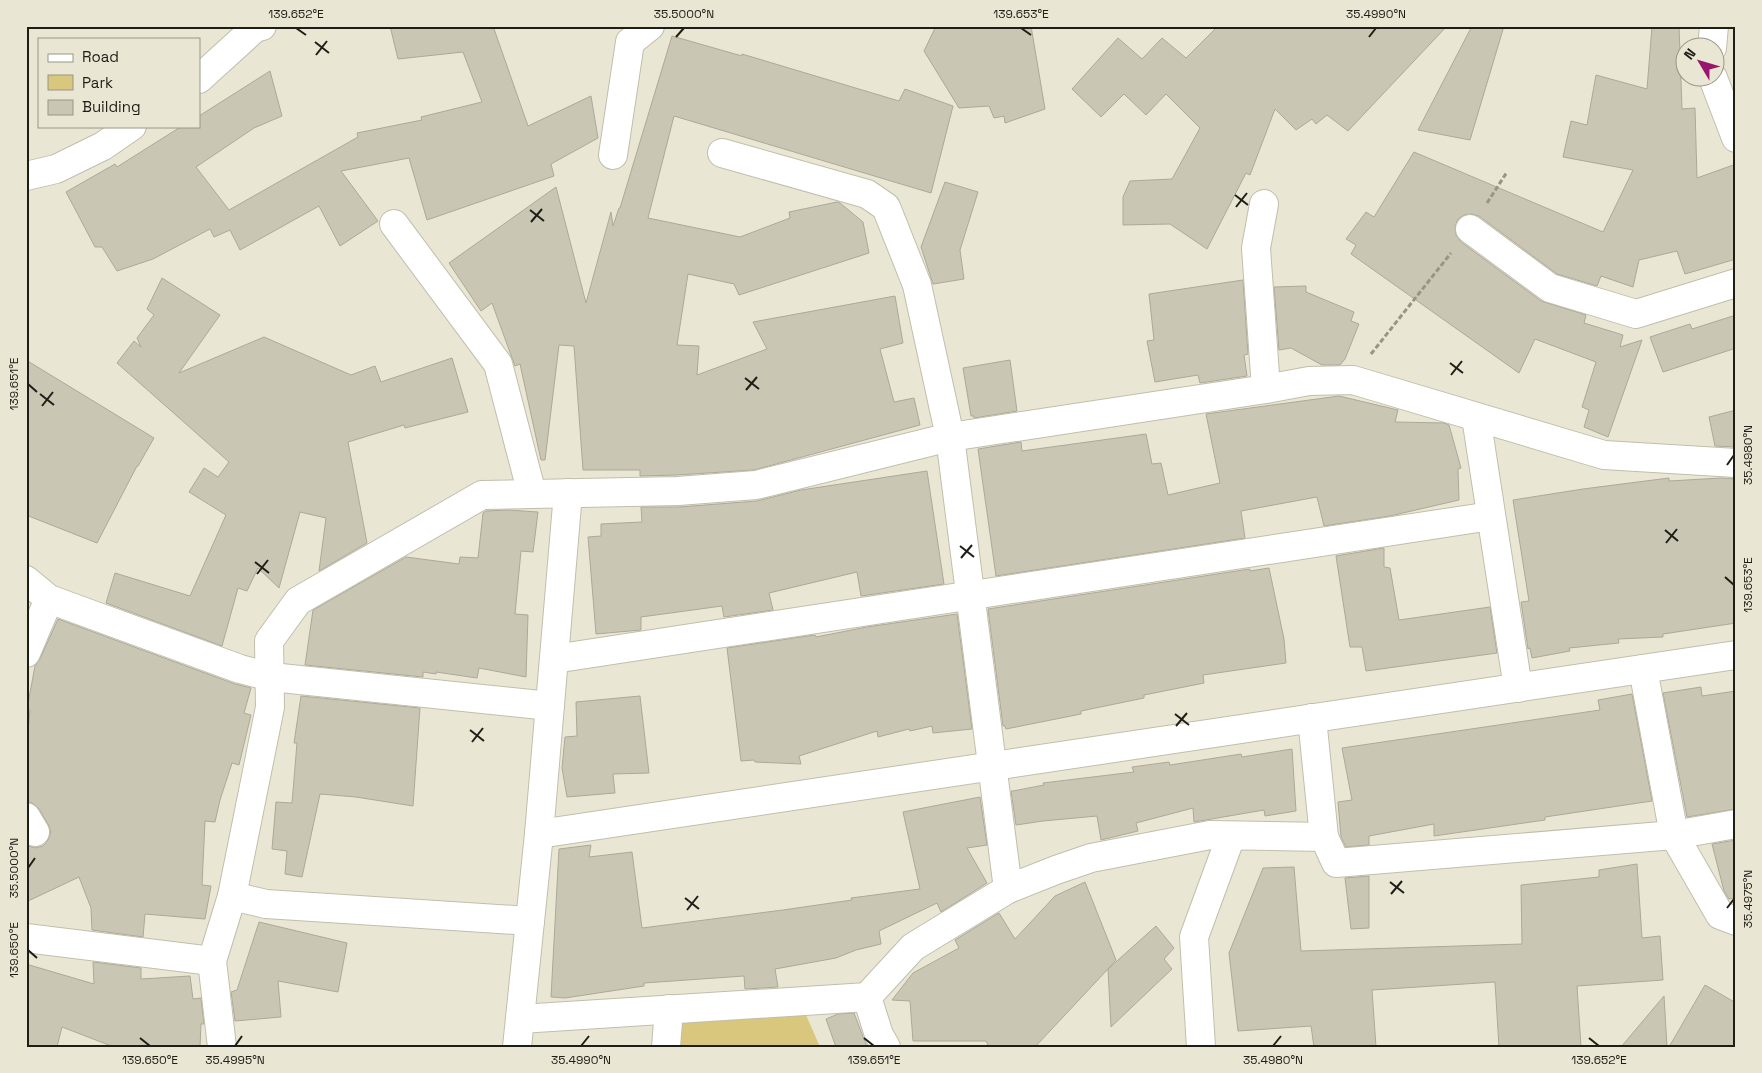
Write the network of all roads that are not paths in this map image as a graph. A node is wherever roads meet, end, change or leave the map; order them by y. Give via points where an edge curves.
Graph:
1 (262, 26) edge
2 (650, 26) edge
3 (200, 78) edge
4 (1717, 88) edge
5 (129, 128) edge
6 (1736, 138) edge
7 (722, 153) dead end
8 (614, 155) dead end
9 (26, 176) edge
10 (1264, 204) dead end
11 (394, 224) dead end
12 (1470, 229) road end
13 (1736, 283) edge
14 (1266, 389) junction
15 (1476, 416) junction
16 (950, 437) junction
17 (1736, 462) edge
18 (568, 493) junction
19 (532, 494) junction
20 (1491, 516) junction
21 (26, 580) edge
22 (970, 595) junction
23 (49, 599) junction
24 (26, 653) edge
25 (1736, 655) edge
26 (554, 659) junction
27 (1643, 669) junction
28 (271, 677) junction
29 (1518, 688) junction
30 (550, 706) junction
31 (1312, 718) junction
32 (993, 766) junction
33 (1736, 824) edge
34 (539, 834) junction
35 (1674, 835) junction
36 (1231, 836) junction
37 (1324, 837) junction
38 (1008, 889) junction
39 (232, 896) junction
40 (530, 921) junction
41 (1736, 921) edge
42 (26, 938) edge
43 (212, 961) junction
44 (867, 997) junction
45 (669, 1009) junction
46 (520, 1019) junction
47 (222, 1047) edge
48 (517, 1047) edge
49 (666, 1047) edge
50 (886, 1047) edge
51 (1201, 1047) edge

1 - 3 street via 255,28
2 - 8 street via 630,42
4 - 6 street
5 - 9 street via 103,146 56,169
7 - 16 street via 867,194 886,207 917,285
10 - 14 street via 1256,248
11 - 19 street via 498,364
12 - 13 street via 1550,288 1636,314
14 - 15 street via 1309,380 1353,380
14 - 16 street
15 - 17 street via 1604,455
15 - 20 street
16 - 18 street via 756,485 678,491
16 - 22 street
18 - 19 street
18 - 26 street
19 - 28 street via 482,495 298,601 269,641
20 - 22 street
20 - 29 street
21 - 23 street
22 - 26 street
22 - 32 street
23 - 24 street
23 - 28 street via 240,669
25 - 27 street
26 - 30 street
27 - 29 street
27 - 35 street
28 - 30 street
28 - 39 street via 270,707
29 - 31 street
30 - 34 street
31 - 32 street
31 - 37 street
32 - 34 street
32 - 38 street
33 - 35 street
34 - 40 street
35 - 37 street via 1336,863
35 - 41 street via 1720,915
36 - 37 street
36 - 38 street via 1210,835 1091,858
36 - 51 street via 1194,937
38 - 44 street via 913,947
39 - 40 street via 266,904
39 - 43 street
40 - 46 street
42 - 43 street
43 - 47 street
44 - 45 street
44 - 50 street
45 - 46 street
45 - 49 street
46 - 48 street

